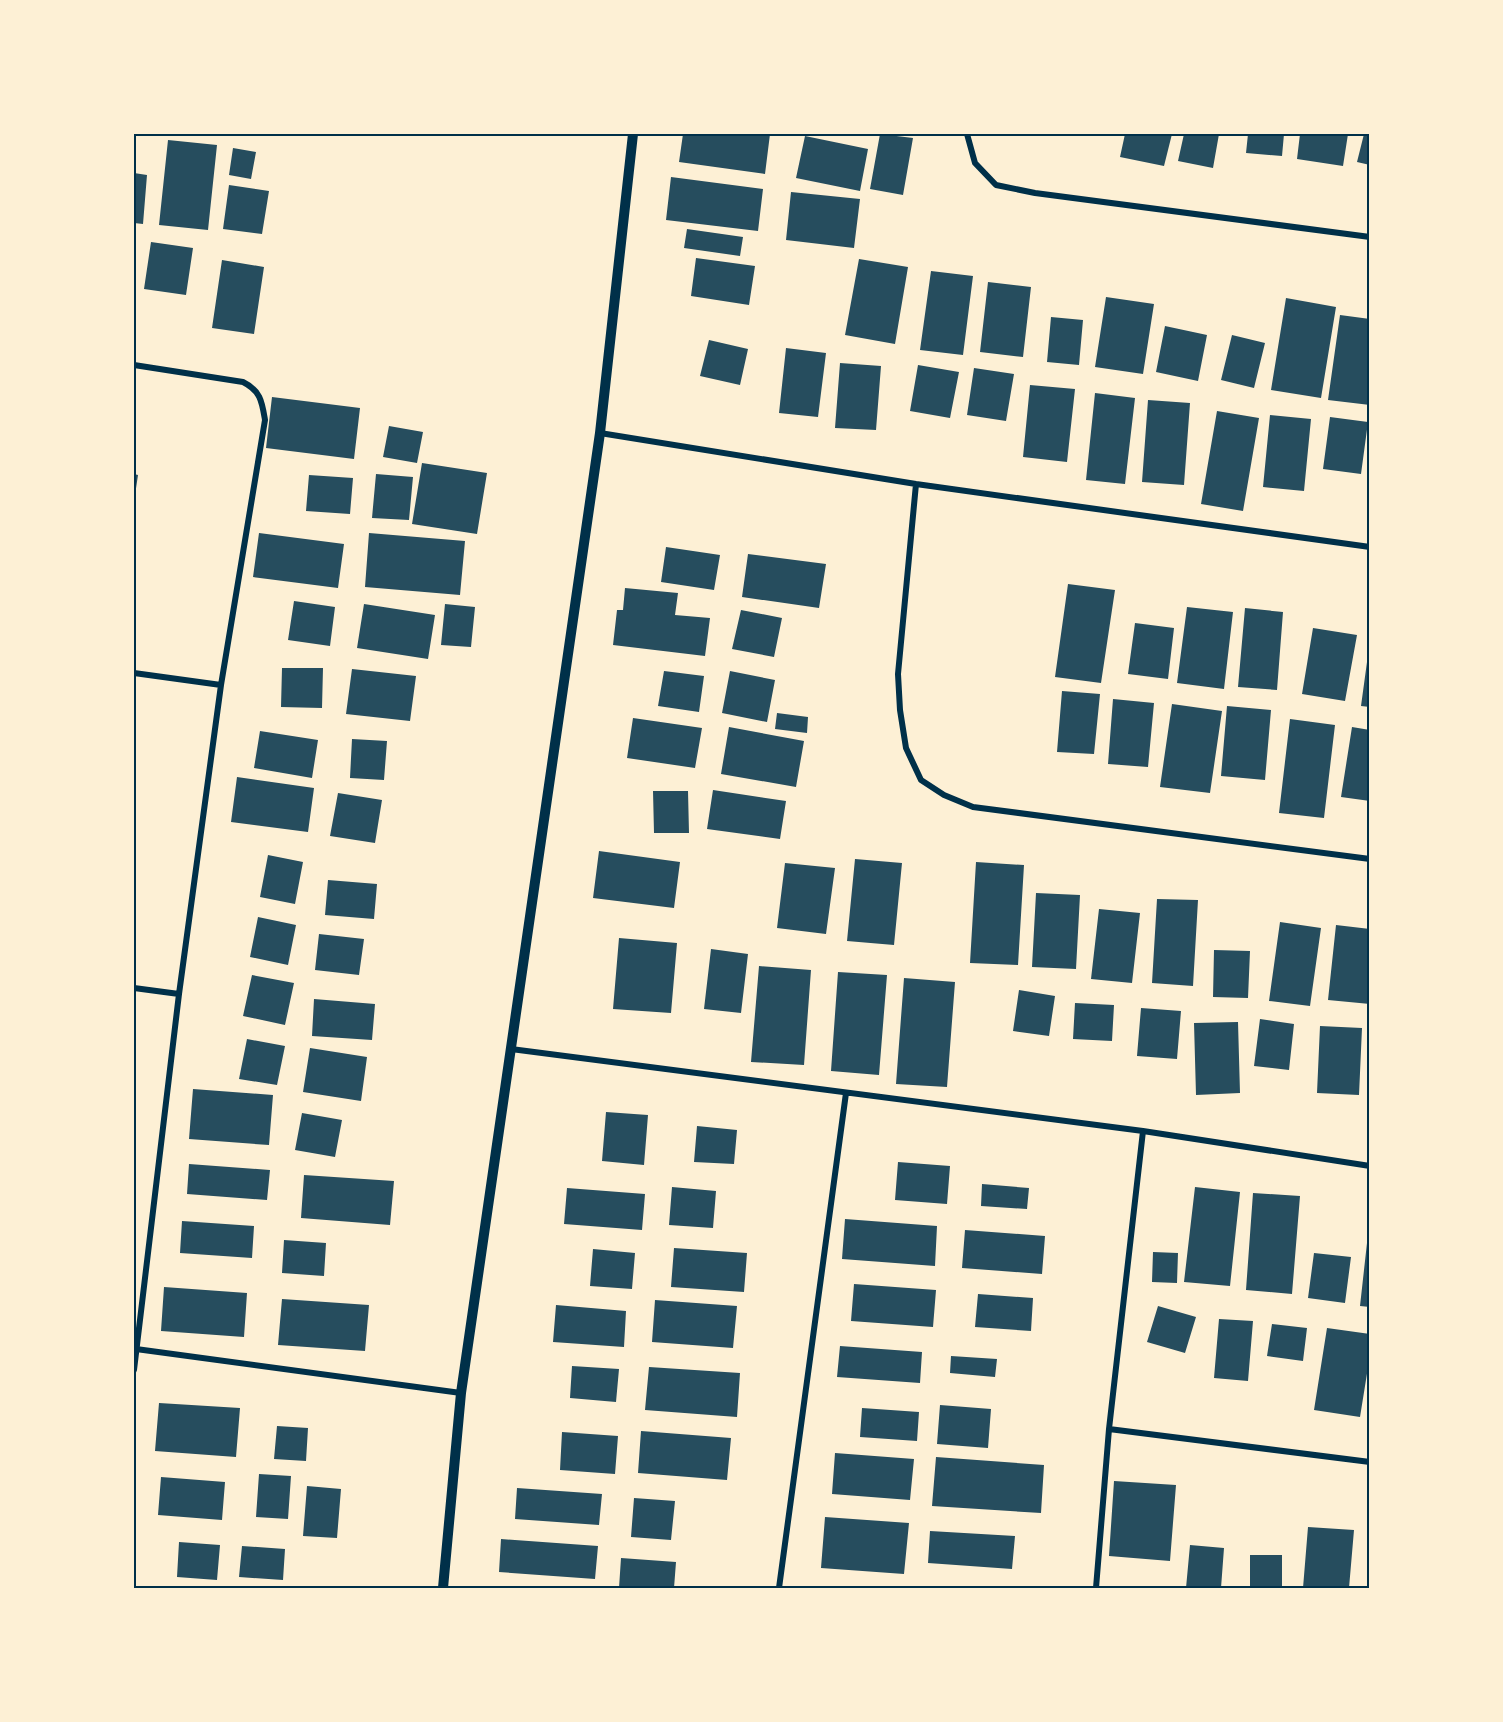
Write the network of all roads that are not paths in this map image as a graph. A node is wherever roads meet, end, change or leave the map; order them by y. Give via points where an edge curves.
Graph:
1 (633, 134) edge
2 (967, 134) edge
3 (1370, 237) edge
4 (134, 365) edge
5 (600, 434) junction
6 (916, 484) junction
7 (1370, 547) edge
8 (134, 673) edge
9 (221, 685) junction
10 (1370, 859) edge
11 (134, 988) edge
12 (179, 994) junction
13 (511, 1049) junction
14 (846, 1094) junction
15 (1143, 1131) junction
16 (1370, 1166) edge
17 (136, 1349) junction
18 (134, 1370) edge
19 (461, 1393) junction
20 (1109, 1429) junction
21 (1370, 1462) edge
22 (443, 1588) edge
23 (779, 1588) edge
24 (1096, 1588) edge

1 - 5 street
2 - 3 street via 975,163 996,185
4 - 9 street via 243,382 254,387 260,397 265,420
5 - 6 street
5 - 13 street
6 - 7 street
6 - 10 street via 898,674 906,748 921,780 973,807
8 - 9 street
9 - 12 street
11 - 12 street
12 - 17 street
13 - 14 street
13 - 19 street
14 - 15 street
14 - 23 street
15 - 16 street
15 - 20 street
17 - 18 street
17 - 19 street
19 - 22 street
20 - 21 street
20 - 24 street

